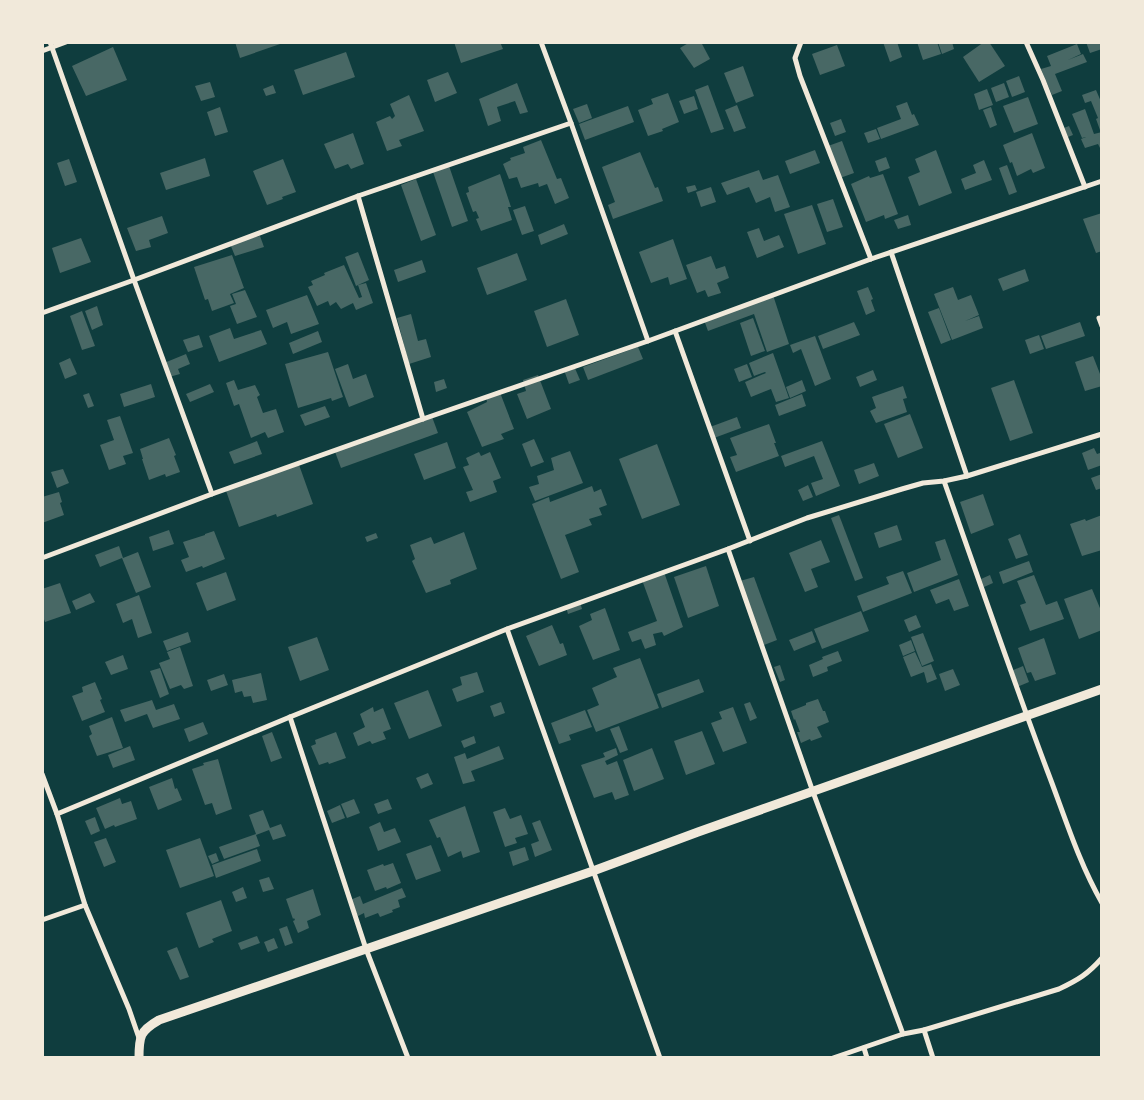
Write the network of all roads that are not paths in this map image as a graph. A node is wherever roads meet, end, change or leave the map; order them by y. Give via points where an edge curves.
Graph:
1 (66, 42) edge
2 (541, 42) edge
3 (801, 42) edge
4 (1026, 42) edge
5 (51, 45) edge
6 (42, 51) edge
7 (571, 123) junction
8 (1102, 181) edge
9 (1086, 187) junction
10 (358, 196) junction
11 (891, 252) junction
12 (871, 259) junction
13 (134, 280) junction
14 (42, 313) edge
15 (1099, 318) dead end
16 (1102, 326) edge
17 (675, 331) junction
18 (648, 341) junction
19 (423, 419) junction
20 (1102, 434) edge
21 (967, 476) junction
22 (944, 481) junction
23 (212, 494) junction
24 (750, 541) junction
25 (728, 549) junction
26 (42, 558) edge
27 (507, 629) junction
28 (1102, 689) edge
29 (1026, 716) junction
30 (290, 717) junction
31 (42, 774) edge
32 (813, 792) junction
33 (57, 814) junction
34 (593, 871) junction
35 (1102, 903) edge
36 (84, 905) junction
37 (42, 920) edge
38 (366, 949) junction
39 (1102, 958) edge
40 (924, 1030) junction
41 (903, 1034) junction
42 (139, 1038) junction
43 (864, 1048) junction
44 (139, 1058) edge
45 (408, 1058) edge
46 (660, 1058) edge
47 (833, 1058) edge
48 (867, 1058) edge
49 (933, 1058) edge

1 - 5 street
2 - 7 street
3 - 12 street via 795,58 800,76
4 - 9 street
5 - 6 street
5 - 13 street
7 - 10 street
7 - 18 street
8 - 9 street
9 - 11 street
10 - 13 street
10 - 19 street
11 - 12 street
11 - 21 street
12 - 17 street
13 - 14 street
13 - 23 street
15 - 16 street
17 - 18 street
17 - 24 street
18 - 19 street
19 - 23 street
20 - 21 street
21 - 22 street
22 - 24 street via 902,488 806,518
22 - 29 street
23 - 26 street
24 - 25 street
25 - 27 street
25 - 32 street
27 - 30 street
27 - 34 street
28 - 29 street
29 - 32 street
29 - 35 street via 1077,851
30 - 33 street
30 - 38 street
31 - 33 street
32 - 34 street
32 - 41 street
33 - 36 street
34 - 38 street
34 - 46 street
36 - 37 street
36 - 42 street
38 - 42 street via 159,1020
38 - 45 street
39 - 40 street via 1080,979 1059,989
40 - 41 street
40 - 49 street
41 - 43 street
42 - 44 street
43 - 47 street
43 - 48 street

